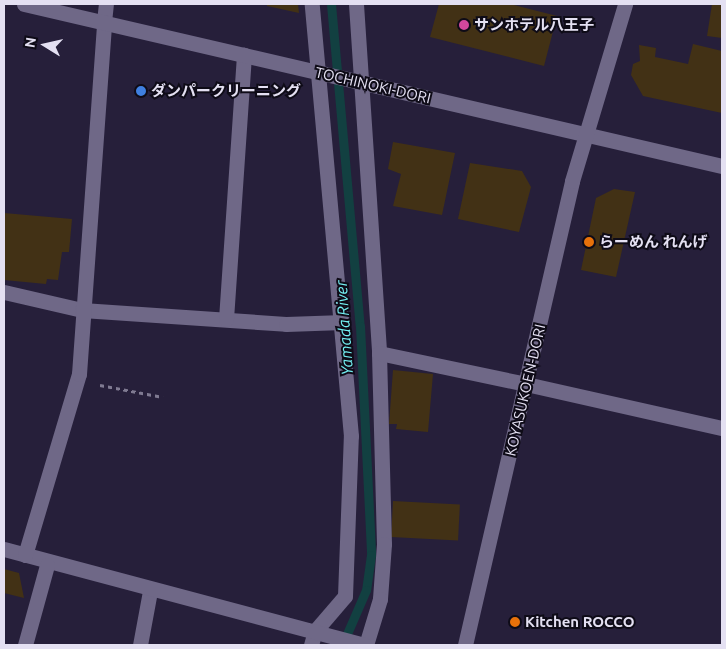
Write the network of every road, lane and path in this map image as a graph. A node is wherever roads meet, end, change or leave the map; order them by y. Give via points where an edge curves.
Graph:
1 (24, 4) edge
2 (106, 4) edge
3 (312, 4) edge
4 (356, 4) edge
5 (625, 4) edge
6 (104, 22) junction
7 (244, 55) junction
8 (324, 73) junction
9 (361, 82) junction
10 (585, 134) junction
11 (722, 166) edge
12 (4, 292) edge
13 (82, 310) junction
14 (226, 319) junction
15 (343, 322) junction
16 (379, 353) junction
17 (77, 381) junction
18 (526, 384) junction
19 (163, 397) dead end
20 (722, 428) edge
21 (4, 550) edge
22 (25, 555) junction
23 (47, 565) junction
24 (150, 591) junction
25 (318, 638) edge
26 (25, 645) edge
27 (140, 645) edge
28 (362, 645) edge
29 (465, 645) edge

1 - 6 street, TOCHINOKI-DORI
2 - 6 street
3 - 8 street
4 - 9 street
5 - 10 street, KOYASUKOEN-DORI
6 - 7 street, TOCHINOKI-DORI
6 - 13 street
7 - 8 street, TOCHINOKI-DORI
7 - 14 street
8 - 9 street, TOCHINOKI-DORI
8 - 15 street
9 - 10 street, TOCHINOKI-DORI
9 - 16 street
10 - 11 street, TOCHINOKI-DORI
10 - 18 street, KOYASUKOEN-DORI
12 - 13 street
13 - 14 street
13 - 17 street
14 - 15 street
15 - 25 street via 351,436 346,588 345,596
16 - 18 street
16 - 28 street via 384,544 380,599
17 - 19 path
17 - 22 street
18 - 20 street
18 - 29 street, KOYASUKOEN-DORI
21 - 22 street
22 - 23 street
23 - 24 street
23 - 26 street
24 - 25 street
24 - 27 street
25 - 28 street

